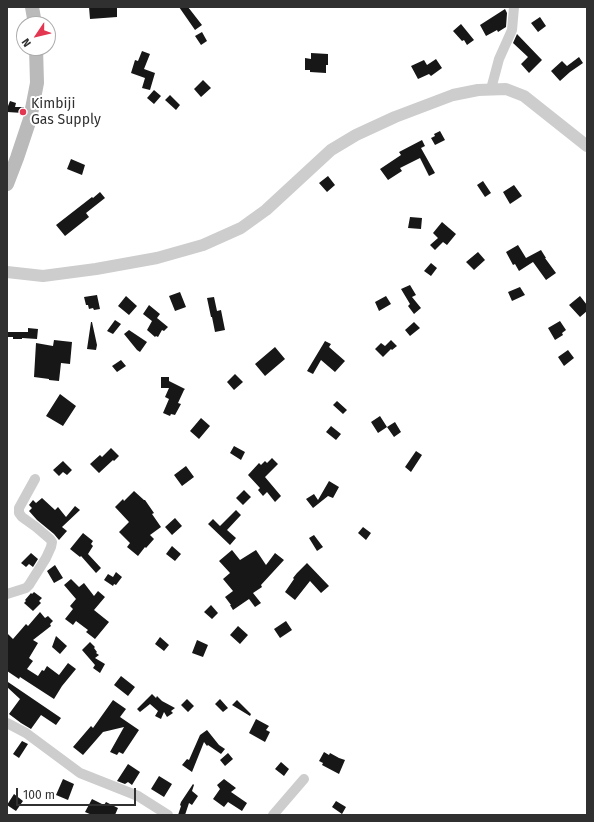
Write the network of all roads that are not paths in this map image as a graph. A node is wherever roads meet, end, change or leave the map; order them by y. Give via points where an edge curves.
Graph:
1 (514, 7) edge
2 (36, 56) edge
3 (492, 89) junction
4 (587, 146) edge
5 (7, 184) edge
6 (7, 272) edge
7 (35, 480) dead end
8 (7, 594) edge
9 (7, 723) edge
10 (304, 779) dead end
11 (168, 815) edge
12 (273, 815) edge

1 - 3 street via 512,30 499,59
2 - 5 main road via 37,83 30,119
3 - 4 street via 506,89 524,96
3 - 6 street via 453,95 356,135 331,150 266,210 241,228 203,245 157,258 96,269 43,276
7 - 8 street via 19,508 19,513 50,539 51,547 26,588
9 - 11 street via 26,733 80,773 138,796
10 - 12 street

